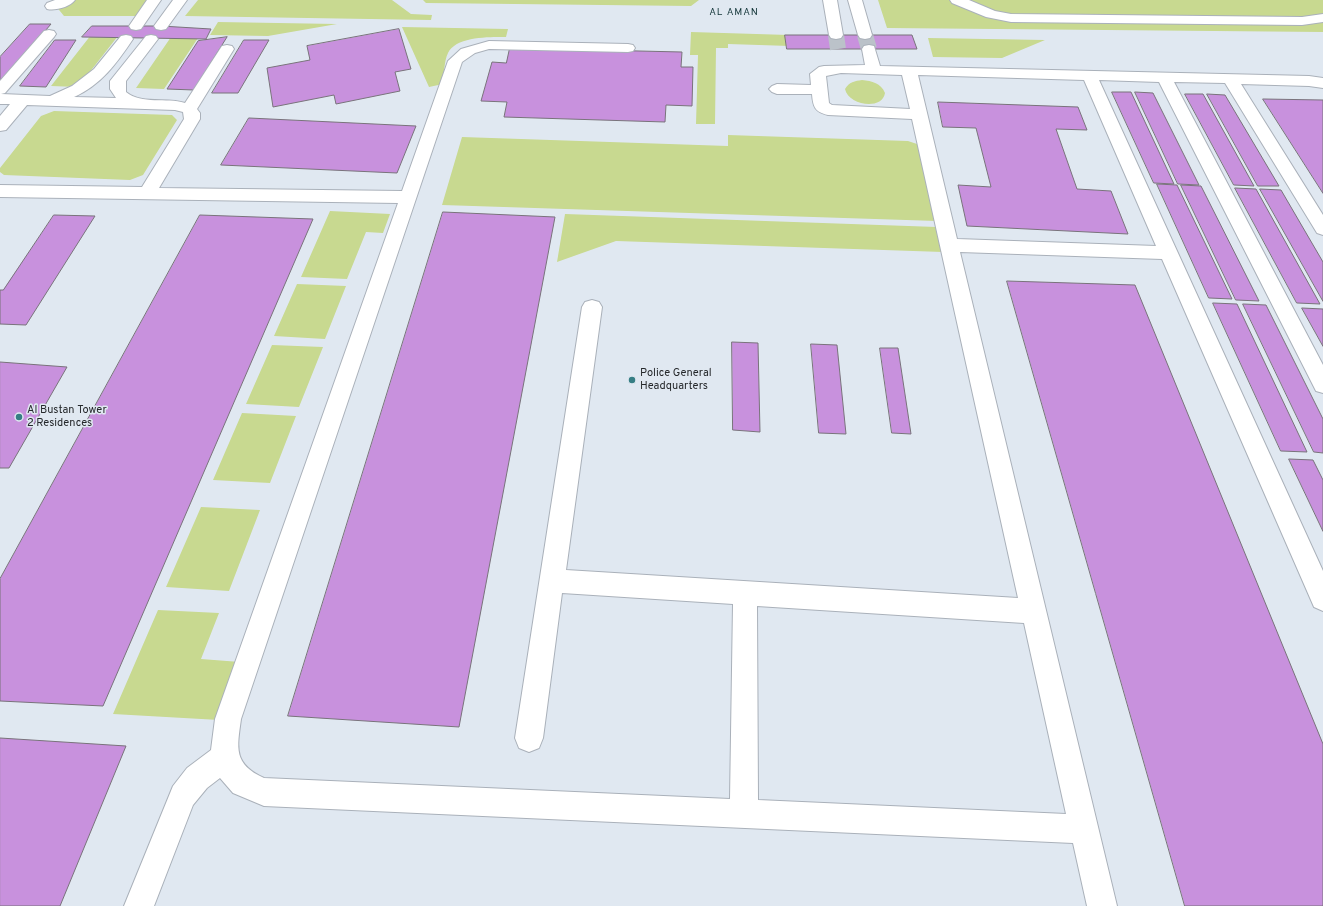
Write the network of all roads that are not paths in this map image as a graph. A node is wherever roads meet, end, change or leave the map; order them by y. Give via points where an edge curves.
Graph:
1 (56, 0) edge
2 (68, 0) edge
3 (154, 0) edge
4 (180, 0) edge
5 (830, 0) edge
6 (855, 0) edge
7 (958, 0) edge
8 (833, 16) junction
9 (860, 17) junction
10 (1323, 18) edge
11 (49, 34) dead end
12 (836, 35) tunnel mouth
13 (865, 35) tunnel mouth
14 (126, 38) dead end
15 (151, 39) dead end
16 (628, 48) dead end
17 (227, 49) dead end
18 (869, 49) tunnel mouth
19 (110, 58) junction
20 (133, 60) junction
21 (874, 70) junction
22 (909, 71) junction
23 (1089, 75) junction
24 (1164, 77) junction
25 (1230, 79) junction
26 (1323, 83) edge
27 (777, 89) dead end
28 (0, 90) edge
29 (819, 90) junction
30 (0, 99) edge
31 (23, 100) junction
32 (52, 101) junction
33 (133, 103) junction
34 (189, 109) junction
35 (918, 114) junction
36 (0, 126) edge
37 (0, 191) edge
38 (147, 193) junction
39 (409, 197) junction
40 (1323, 229) edge
41 (950, 245) junction
42 (1169, 253) junction
43 (592, 307) dead end
44 (1323, 385) edge
45 (552, 581) junction
46 (745, 593) junction
47 (1323, 599) edge
48 (1033, 611) junction
49 (530, 738) dead end
50 (225, 756) junction
51 (744, 813) junction
52 (1084, 829) junction
53 (139, 906) edge
54 (1102, 906) edge

1 - 2 lane via 52,6
3 - 4 lane via 140,20 165,21
5 - 8 lane
6 - 9 lane
7 - 10 lane via 990,14 1010,18 1302,21
8 - 9 lane
8 - 12 lane
9 - 13 lane
11 - 28 lane
14 - 19 lane
15 - 20 lane
16 - 39 lane via 489,45 460,55 455,61
17 - 34 lane
18 - 21 lane
19 - 20 lane
19 - 32 lane via 89,82
20 - 33 lane via 120,75 116,86 120,96
21 - 22 lane
21 - 29 lane via 840,63 820,71
22 - 23 lane
22 - 35 lane
23 - 24 lane
23 - 42 lane
24 - 25 lane
24 - 44 lane
25 - 26 lane
25 - 40 lane
27 - 29 lane
29 - 35 lane via 821,105 828,110
30 - 31 lane
31 - 32 lane
31 - 36 lane
32 - 33 lane
33 - 34 lane via 176,105
34 - 38 lane via 192,119
35 - 41 lane
37 - 38 lane
38 - 39 lane
39 - 50 lane via 228,719
41 - 42 lane
41 - 48 lane
42 - 47 lane
43 - 45 lane
45 - 46 lane
45 - 49 lane
46 - 48 lane
46 - 51 lane
48 - 52 lane
50 - 51 lane via 229,767 243,783 264,792
50 - 53 lane via 197,778 183,796
51 - 52 lane
52 - 54 lane

